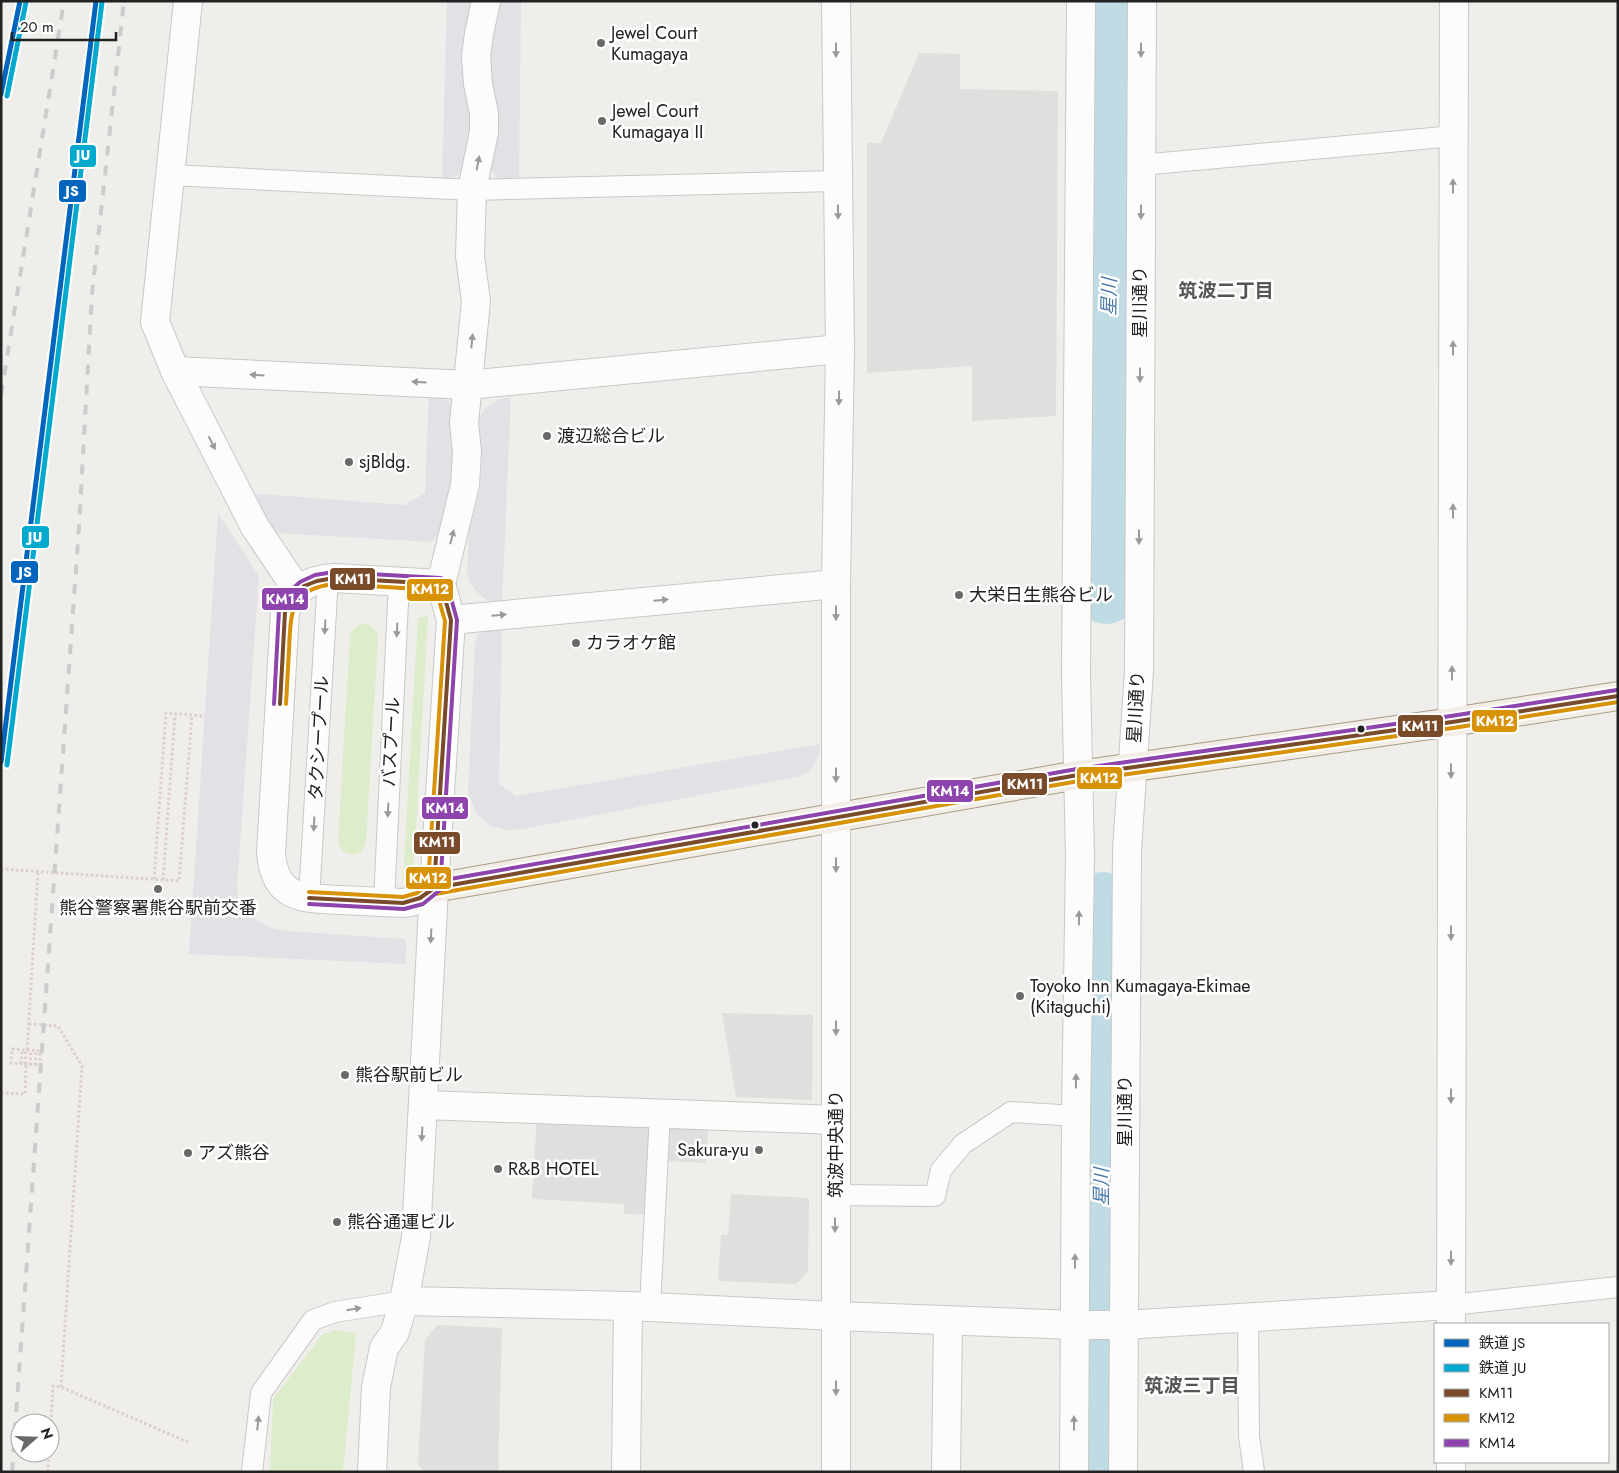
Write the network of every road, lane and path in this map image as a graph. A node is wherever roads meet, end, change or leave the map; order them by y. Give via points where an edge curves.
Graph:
1 (188, 1) edge
2 (486, 1) edge
3 (836, 1) edge
4 (1081, 1) edge
5 (1142, 1) edge
6 (1454, 1) edge
7 (1454, 136) junction
8 (1141, 165) junction
9 (170, 175) junction
10 (837, 180) junction
11 (472, 190) junction
12 (840, 349) junction
13 (175, 371) junction
14 (468, 385) junction
15 (328, 578) junction
16 (399, 581) junction
17 (441, 584) junction
18 (836, 584) junction
19 (298, 591) junction
20 (451, 620) junction
21 (1618, 696) edge
22 (175, 714) junction
23 (192, 715) junction
24 (204, 716) dead end
25 (1452, 722) junction
26 (1133, 767) junction
27 (1078, 775) junction
28 (836, 816) junction
29 (1, 869) edge
30 (38, 872) junction
31 (154, 879) junction
32 (163, 880) junction
33 (434, 888) junction
34 (309, 898) junction
35 (384, 902) junction
36 (29, 1024) junction
37 (27, 1050) junction
38 (26, 1064) junction
39 (1, 1093) edge
40 (424, 1105) junction
41 (660, 1114) junction
42 (1076, 1116) junction
43 (836, 1120) junction
44 (835, 1195) junction
45 (1618, 1287) edge
46 (404, 1301) junction
47 (639, 1306) junction
48 (1451, 1314) edge
49 (836, 1316) junction
50 (1248, 1317) junction
51 (948, 1320) junction
52 (1074, 1325) junction
53 (1124, 1325) junction
54 (61, 1386) junction
55 (51, 1413) edge
56 (190, 1443) dead end
57 (252, 1472) edge
58 (372, 1472) edge
59 (626, 1472) edge
60 (836, 1472) edge
61 (946, 1472) edge
62 (1074, 1472) edge
63 (1123, 1472) edge
64 (1254, 1472) edge

1 - 9 street
11 -> 2 street via 484,132 476,56
3 -> 10 street, 筑波中央通り
4 - 27 street
5 -> 8 street, 星川通り
6 - 7 street
7 - 8 lane
25 -> 7 street
8 -> 26 street, 星川通り via 1139,671
9 - 11 lane
9 - 13 street via 155,322
10 - 11 lane
10 -> 12 street, 筑波中央通り
14 -> 11 street via 476,301 470,256
12 - 14 street
12 -> 18 street, 筑波中央通り
14 -> 13 street
13 -> 19 street via 255,527
17 -> 14 street via 465,485 467,452 464,423
15 - 16 street
15 - 19 street via 320,578
15 -> 34 lane, タクシープール
16 - 17 street
16 -> 35 lane, バスプール
17 - 20 street
20 -> 18 street
18 -> 28 street, 筑波中央通り
19 - 34 street via 285,612 272,852 273,868 279,881 296,895
20 - 33 street
21 - 25 main road
22 - 23 path
22 - 31 path via 166,713
22 - 32 path
23 - 24 path
23 - 32 path via 179,881
25 - 26 main road
25 -> 48 street
26 - 27 main road
26 - 53 street, 星川通り via 1127,850
27 - 28 main road
42 -> 27 street
28 - 33 main road
28 -> 43 street, 筑波中央通り
29 - 30 path
30 - 31 path
30 - 36 path
31 - 32 path
33 - 35 street via 414,902
33 -> 40 street
34 - 35 street
36 - 37 path
36 - 54 path via 58,1026 82,1066
37 - 38 path
37 - 38 path
37 - 38 path via 36,1050 35,1065
37 - 38 path via 12,1049 11,1063
38 - 39 path via 24,1094
40 - 41 street
40 -> 46 street via 416,1237
41 - 43 street
41 - 47 lane
42 - 44 lane via 1011,1112 963,1144 941,1170 935,1196
52 -> 42 street
43 - 44 street, 筑波中央通り
44 -> 49 street, 筑波中央通り
45 - 48 lane
46 - 47 street
57 -> 46 lane via 261,1393 313,1320 335,1312
46 - 58 street via 395,1332 384,1348 376,1387
47 - 49 street
47 - 59 street
48 - 50 street
49 - 51 street
49 -> 60 street, 筑波中央通り
50 - 53 street
50 - 64 lane via 1249,1436
51 - 52 street
51 - 61 street
52 - 53 street
62 -> 52 street
53 - 63 street, 星川通り
54 - 55 path via 53,1386
54 - 56 path

